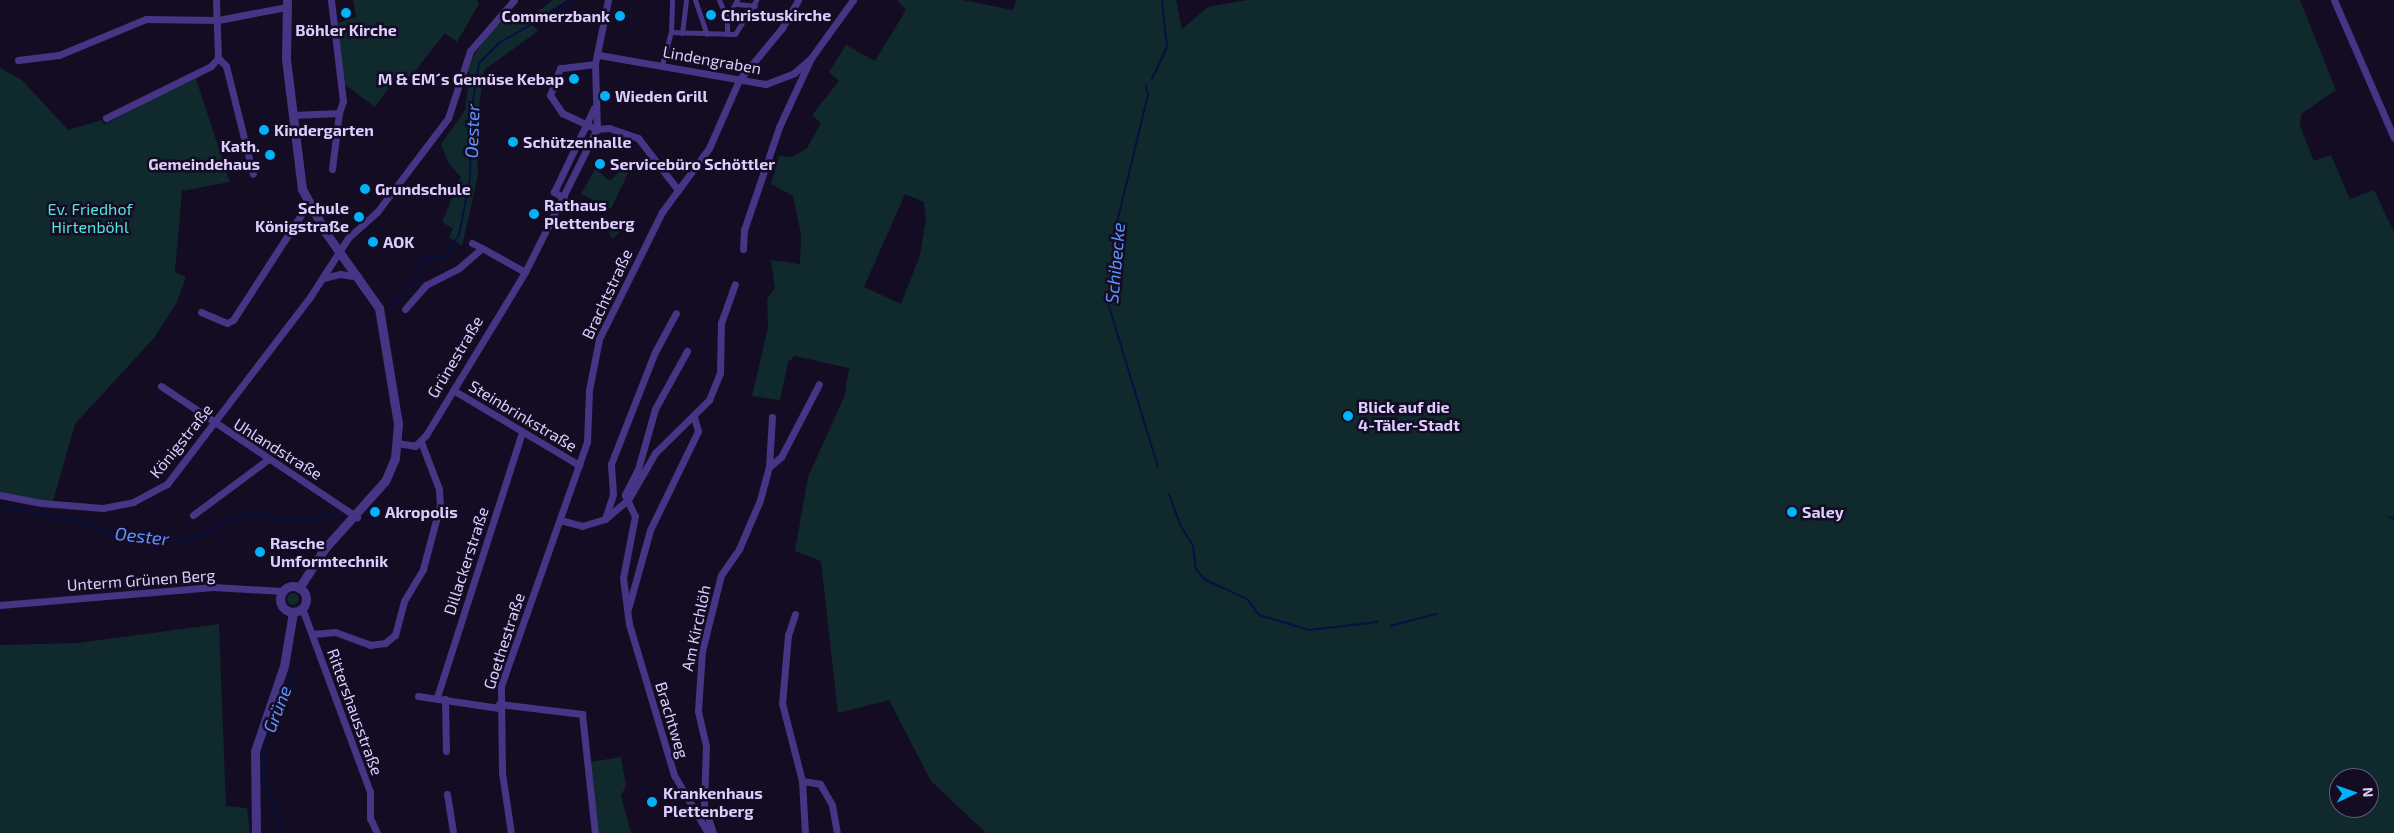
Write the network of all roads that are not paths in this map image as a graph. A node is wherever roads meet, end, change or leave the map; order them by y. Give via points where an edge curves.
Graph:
1 (216, 0) edge
2 (331, 0) edge
3 (514, 0) edge
4 (608, 0) edge
5 (672, 0) edge
6 (686, 0) edge
7 (695, 0) edge
8 (719, 0) edge
9 (853, 0) edge
10 (2334, 0) edge
11 (795, 1) edge
12 (738, 2) edge
13 (286, 3) edge
14 (755, 3) edge
15 (727, 18) junction
16 (218, 20) junction
17 (672, 32) junction
18 (682, 33) junction
19 (707, 34) junction
20 (727, 34) junction
21 (599, 55) junction
22 (218, 58) junction
23 (811, 58) junction
24 (18, 60) dead end
25 (595, 64) junction
26 (662, 65) junction
27 (739, 80) junction
28 (595, 105) junction
29 (338, 113) junction
30 (292, 115) junction
31 (106, 118) dead end
32 (587, 125) junction
33 (597, 129) junction
34 (2394, 138) edge
35 (332, 170) dead end
36 (252, 174) dead end
37 (678, 190) junction
38 (564, 198) junction
39 (308, 204) junction
40 (472, 243) dead end
41 (482, 248) junction
42 (743, 249) dead end
43 (339, 251) junction
44 (525, 272) junction
45 (360, 277) junction
46 (323, 278) junction
47 (735, 284) dead end
48 (405, 309) dead end
49 (201, 312) dead end
50 (676, 313) dead end
51 (687, 351) dead end
52 (819, 384) dead end
53 (161, 386) dead end
54 (453, 390) junction
55 (694, 417) junction
56 (772, 417) dead end
57 (214, 425) junction
58 (522, 433) junction
59 (421, 442) junction
60 (397, 443) junction
61 (267, 460) junction
62 (578, 465) junction
63 (769, 467) junction
64 (0, 495) edge
65 (628, 500) junction
66 (193, 515) dead end
67 (356, 517) junction
68 (605, 519) junction
69 (560, 520) junction
70 (299, 588) junction
71 (283, 591) junction
72 (0, 605) edge
73 (302, 608) junction
74 (628, 609) junction
75 (293, 612) junction
76 (795, 614) dead end
77 (313, 634) junction
78 (418, 696) dead end
79 (441, 698) junction
80 (499, 706) junction
81 (446, 751) dead end
82 (802, 781) junction
83 (447, 794) dead end
84 (375, 830) edge
85 (256, 833) edge
86 (453, 833) edge
87 (511, 833) edge
88 (595, 833) edge
89 (708, 833) edge
90 (713, 833) edge
91 (806, 833) edge
92 (837, 833) edge

1 - 16 street
2 - 29 street via 338,83 343,101
3 - 43 street, Königstraße via 470,51 448,118 377,212
4 - 21 street via 598,38
5 - 17 street
6 - 18 street
7 - 19 street
8 - 15 street
9 - 23 street via 829,27
10 - 34 street
11 - 27 street, Brachtstraße
12 - 14 street
12 - 15 street
13 - 16 street
13 - 30 street
14 - 20 street via 741,27
15 - 20 street
16 - 22 street
16 - 24 street via 146,19 59,55
17 - 18 street
17 - 26 street
18 - 19 street
19 - 20 street
21 - 25 street
21 - 26 street, Lindengraben
22 - 31 street via 212,66
22 - 36 street via 226,66
23 - 27 street, Lindengraben via 773,83
23 - 42 street via 771,148 744,230
25 - 28 street
25 - 32 street via 565,66 550,86 550,95 562,113
26 - 27 street, Lindengraben
27 - 37 street, Brachtstraße via 706,154
28 - 32 street
28 - 33 street
29 - 30 street
29 - 35 street
30 - 39 street via 298,170
32 - 33 street
32 - 38 street via 554,192
33 - 37 street via 609,128 638,138
33 - 38 street, Grünestraße
37 - 62 street, Brachtstraße via 655,225 598,338 589,390 588,436
38 - 44 street, Grünestraße
39 - 43 street
39 - 49 street via 233,320 227,323
40 - 41 street
41 - 44 street
41 - 48 street via 459,268 426,286
43 - 45 street
43 - 46 street, Königstraße
44 - 54 street, Grünestraße
45 - 46 street via 340,274
45 - 60 street via 375,300 385,331
46 - 57 street, Königstraße
47 - 55 street via 721,323 717,386
50 - 68 street via 655,352 611,464 613,494
51 - 65 street via 655,409 638,469 625,495
52 - 63 street, Am Kirchlöh via 781,457
53 - 57 street, Uhlandstraße
54 - 58 street, Steinbrinkstraße
54 - 59 street, Grünestraße
55 - 65 street via 655,453
55 - 74 street via 700,423 698,431 650,530
56 - 63 street, Am Kirchlöh
57 - 61 street, Uhlandstraße
57 - 64 street, Königstraße via 167,484 133,502 75,508
58 - 62 street, Steinbrinkstraße
58 - 79 street, Dillackerstraße
59 - 60 street via 411,447
59 - 77 street via 434,471 440,505 423,569 404,601 394,635 385,643 370,645 335,632
60 - 67 street via 385,481
61 - 66 street
61 - 67 street, Uhlandstraße
62 - 69 street, Goethestraße
63 - 90 street, Am Kirchlöh via 751,526 718,584 702,650 698,711 706,746 704,805
65 - 68 street
65 - 74 street, Brachtweg via 635,516 623,566
67 - 70 street via 325,548
68 - 69 street via 582,526
69 - 80 street, Goethestraße via 501,686
70 - 71 street
70 - 73 street via 306,599
71 - 72 street, Unterm Grünen Berg via 212,587
71 - 75 street via 282,606
73 - 75 street
73 - 77 street, Rittershausstraße
74 - 89 street, Brachtweg via 674,775
75 - 85 street via 284,666 255,751
76 - 82 street via 788,634 782,703
77 - 84 street, Rittershausstraße via 370,792
78 - 79 street
79 - 80 street
79 - 81 street, Dillackerstraße
80 - 87 street, Goethestraße
80 - 88 street via 582,714
82 - 91 street
82 - 92 street via 820,784 832,805
83 - 86 street

